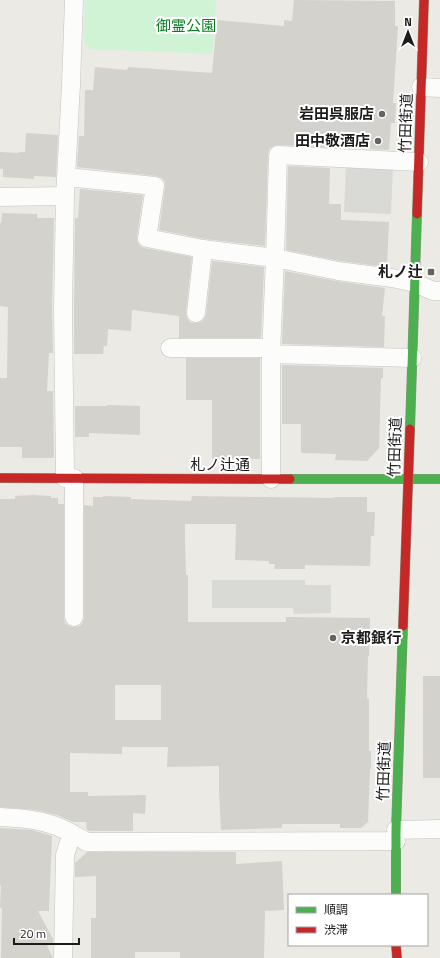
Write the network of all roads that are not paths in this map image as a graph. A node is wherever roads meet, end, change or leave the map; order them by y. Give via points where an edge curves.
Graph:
1 (74, 0) edge
2 (424, 0) edge
3 (422, 87) junction
4 (440, 88) edge
5 (419, 162) junction
6 (67, 177) junction
7 (66, 196) junction
8 (0, 197) edge
9 (203, 249) junction
10 (275, 258) junction
11 (415, 283) junction
12 (440, 291) edge
13 (196, 313) dead end
14 (170, 348) dead end
15 (271, 351) junction
16 (412, 358) junction
17 (0, 478) edge
18 (70, 478) junction
19 (271, 479) junction
20 (408, 479) junction
21 (440, 479) edge
22 (74, 617) dead end
23 (0, 816) edge
24 (440, 829) edge
25 (72, 833) junction
26 (396, 836) junction
27 (396, 894) edge
28 (396, 946) edge
29 (63, 958) edge
30 (396, 958) edge

1 - 6 street
2 - 3 main road, 竹田街道
3 - 4 street
3 - 5 main road, 竹田街道
5 - 10 street via 278,156
5 - 11 main road, 竹田街道
6 - 7 street
6 - 9 street via 155,186 147,238
7 - 8 street
7 - 18 street via 63,309
9 - 10 street
9 - 13 street
10 - 11 street
10 - 15 street
11 - 12 street via 433,291
11 - 16 main road, 竹田街道
14 - 15 street
15 - 16 street
15 - 19 street
16 - 20 main road, 竹田街道
17 - 18 main road, 札ノ辻通
18 - 19 main road, 札ノ辻通
18 - 22 street
19 - 20 main road, 札ノ辻通
20 - 21 main road, 札ノ辻通
20 - 26 main road, 竹田街道
23 - 25 street via 26,818 54,825
24 - 26 street
25 - 26 street via 87,842
25 - 29 street via 65,855
26 - 27 main road, 竹田街道
28 - 30 main road

